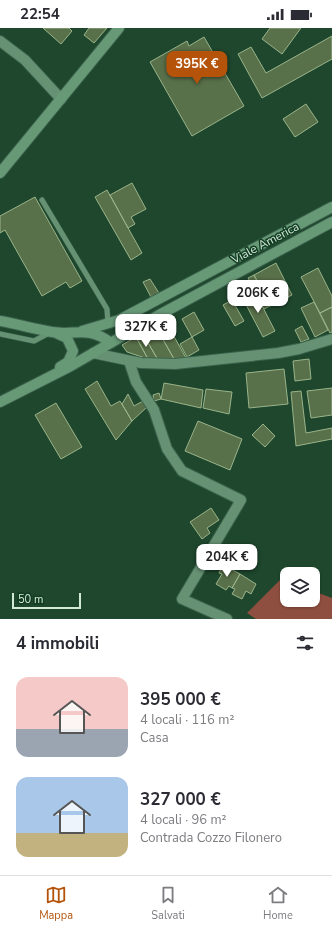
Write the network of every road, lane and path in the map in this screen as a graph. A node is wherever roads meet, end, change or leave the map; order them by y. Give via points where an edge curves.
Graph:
1 (119, 28) edge
2 (0, 41) edge
3 (61, 99) junction
4 (0, 173) edge
5 (42, 200) dead end
6 (332, 206) edge
7 (332, 222) edge
8 (0, 316) edge
9 (0, 321) edge
10 (13, 323) junction
11 (108, 324) junction
12 (82, 331) junction
13 (53, 332) junction
14 (0, 334) edge
15 (332, 339) edge
16 (111, 343) junction
17 (94, 353) junction
18 (127, 360) junction
19 (38, 382) junction
20 (0, 402) edge
21 (227, 619) edge

1 - 3 main road
2 - 3 street via 25,60
3 - 4 main road
5 - 11 lane via 107,309
6 - 11 main road, Viale America
7 - 16 main road, Viale America
8 - 10 main road
9 - 10 main road
10 - 13 main road
11 - 12 main road, Viale America
12 - 13 main road
12 - 16 main road
13 - 14 lane via 34,341
13 - 19 main road via 67,338 72,345 72,356 68,362
15 - 18 street via 278,353 175,364
16 - 17 main road, Viale America
16 - 18 street
17 - 18 street
17 - 19 main road, Viale America
18 - 21 street via 136,382 154,410 167,449 176,465 182,471 241,500 182,599
19 - 20 main road, Viale America

